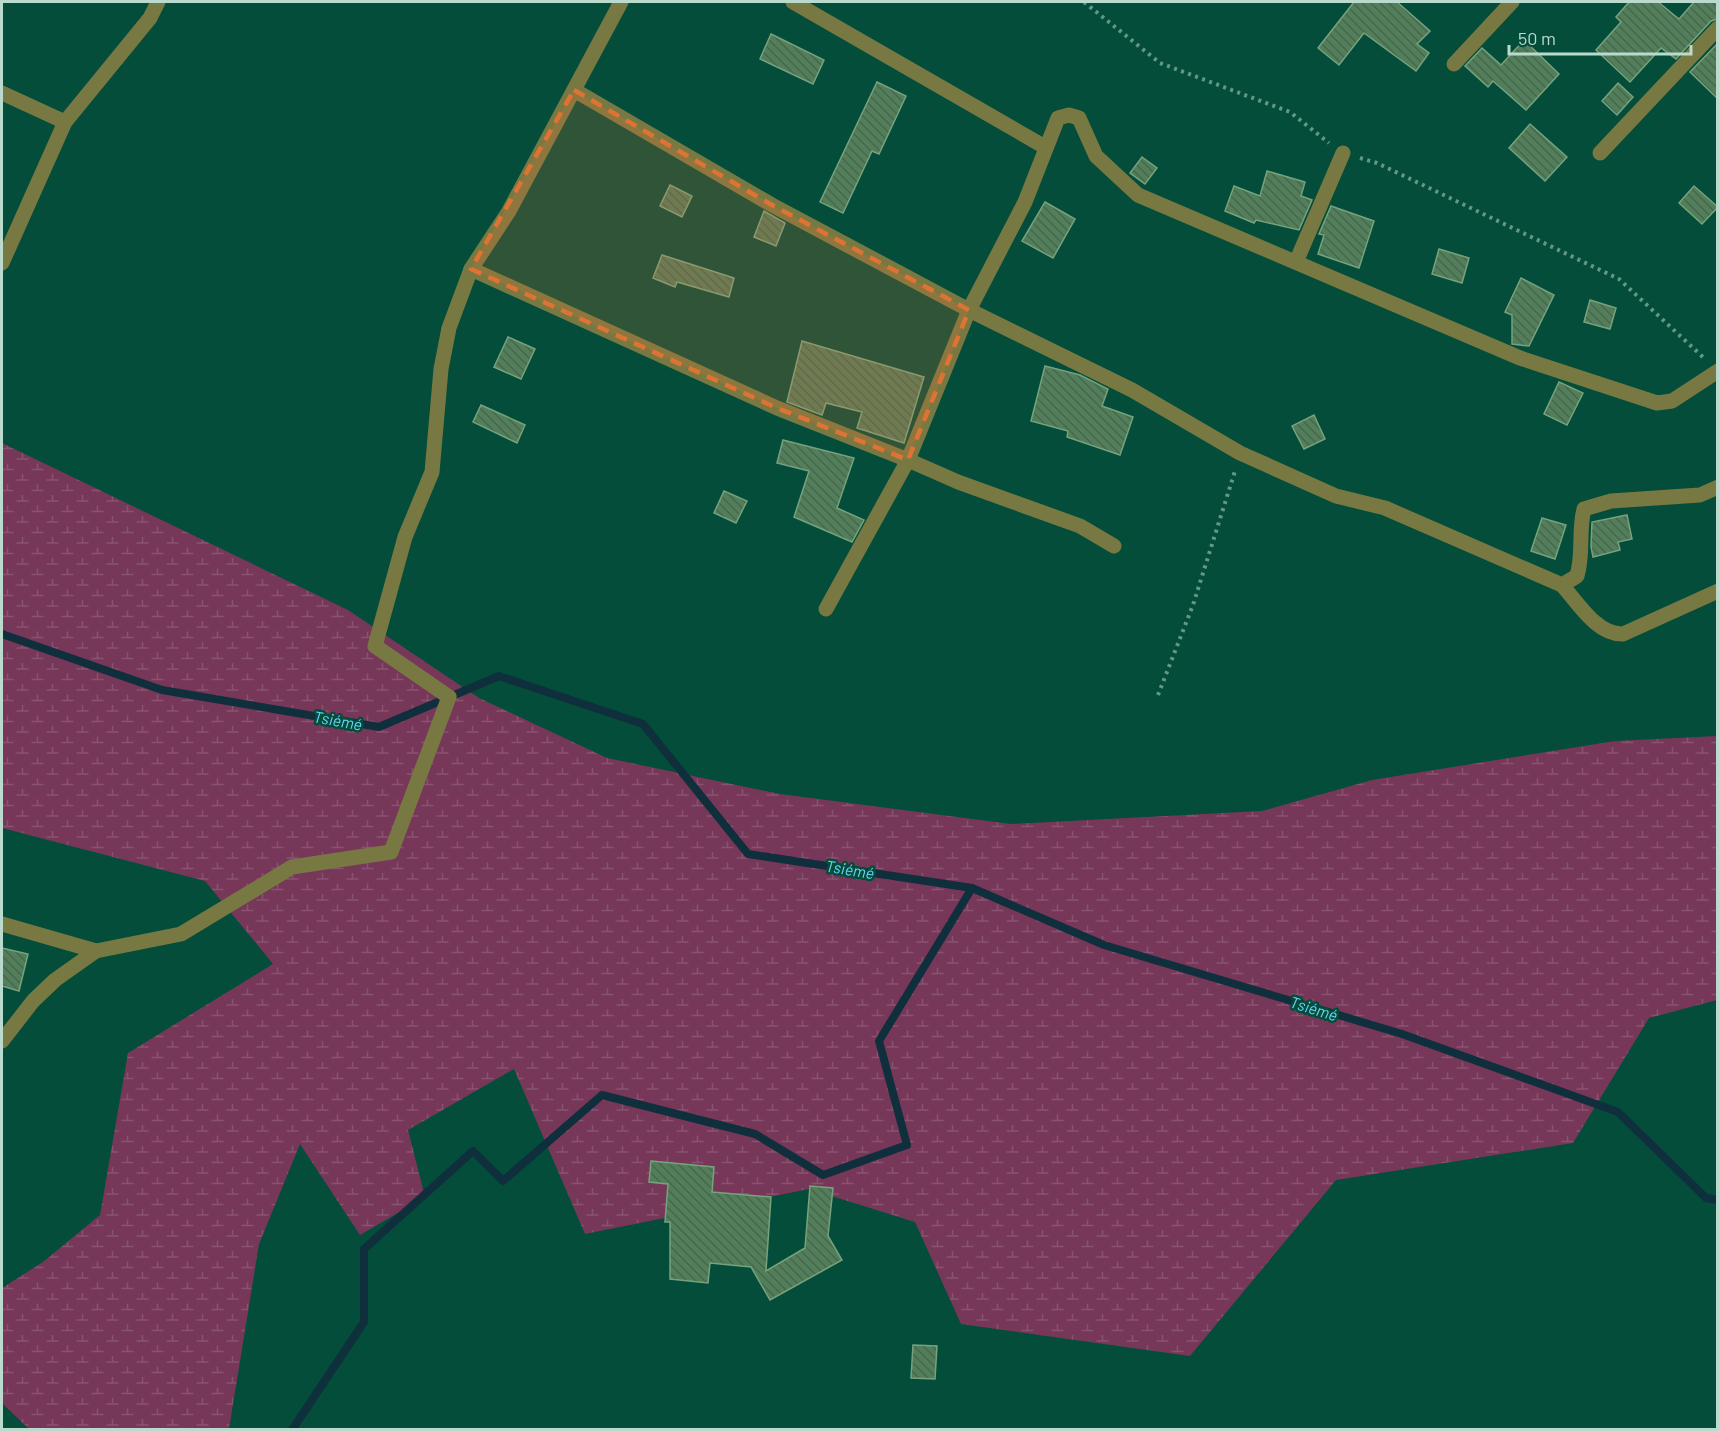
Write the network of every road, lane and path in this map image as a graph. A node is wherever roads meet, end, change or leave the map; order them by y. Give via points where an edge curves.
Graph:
1 (158, 2) edge
2 (621, 2) edge
3 (793, 2) edge
4 (1084, 2) edge
5 (1512, 2) edge
6 (1718, 28) edge
7 (1454, 64) dead end
8 (574, 90) junction
9 (2, 93) edge
10 (64, 122) junction
11 (1045, 147) junction
12 (1342, 153) junction
13 (1600, 153) dead end
14 (2, 229) edge
15 (15, 237) junction
16 (1296, 262) junction
17 (2, 263) edge
18 (471, 269) junction
19 (969, 310) junction
20 (1717, 370) edge
21 (1240, 453) junction
22 (908, 459) junction
23 (1718, 487) edge
24 (1114, 546) dead end
25 (1562, 585) junction
26 (1718, 591) edge
27 (826, 609) dead end
28 (1158, 695) dead end
29 (2, 924) edge
30 (96, 951) junction
31 (2, 1041) edge

1 - 10 street via 150,18
2 - 8 street
3 - 11 street
4 - 12 path via 1160,63 1290,112
5 - 7 street
6 - 13 street
8 - 18 street via 509,211
8 - 19 street via 771,205
9 - 10 street
10 - 15 street
11 - 16 street via 1058,118 1079,118 1096,156 1138,195
11 - 19 street via 1025,202
12 - 16 street
12 - 20 path via 1377,163 1619,279
14 - 15 street
15 - 17 street
16 - 20 street via 1520,358 1657,403 1672,401
18 - 22 street via 777,408
18 - 30 street via 449,328 441,369 432,472 405,537 375,646 449,697 392,852 292,867 181,934
19 - 21 street via 1122,385
19 - 22 street
21 - 25 street via 1336,496 1385,508
21 - 28 path via 1193,605
22 - 24 street via 958,482 1080,526
22 - 27 street
23 - 25 street via 1700,495 1611,501 1584,509 1577,576
25 - 26 street via 1611,634 1623,634
29 - 30 street
30 - 31 street via 33,1000

